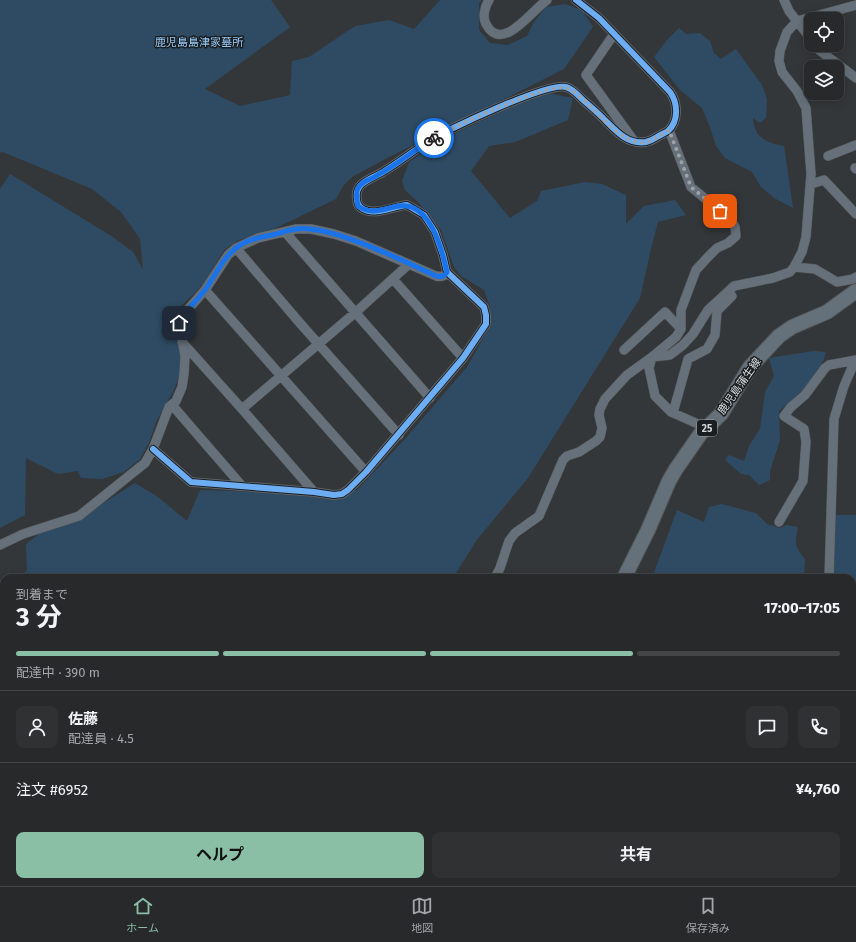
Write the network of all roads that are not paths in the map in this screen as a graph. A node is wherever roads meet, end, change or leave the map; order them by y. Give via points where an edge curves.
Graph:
1 (489, 0) edge
2 (547, 0) edge
3 (576, 0) edge
4 (784, 0) edge
5 (856, 5) edge
6 (797, 21) junction
7 (804, 30) edge
8 (614, 34) junction
9 (822, 52) edge
10 (856, 78) edge
11 (669, 130) junction
12 (634, 141) junction
13 (856, 145) edge
14 (828, 156) dead end
15 (811, 184) junction
16 (856, 214) edge
17 (285, 232) junction
18 (236, 248) junction
19 (409, 264) junction
20 (794, 266) junction
21 (447, 272) junction
22 (856, 277) edge
23 (393, 279) junction
24 (742, 285) junction
25 (205, 290) junction
26 (856, 291) edge
27 (356, 312) junction
28 (681, 329) junction
29 (181, 341) junction
30 (319, 344) junction
31 (624, 350) dead end
32 (652, 357) junction
33 (463, 358) junction
34 (856, 361) edge
35 (280, 376) junction
36 (430, 398) junction
37 (172, 405) junction
38 (242, 409) junction
39 (673, 413) junction
40 (707, 428) junction
41 (399, 435) junction
42 (153, 449) junction
43 (366, 472) junction
44 (242, 486) junction
45 (314, 492) junction
46 (779, 522) dead end
47 (0, 545) edge
48 (497, 574) edge
49 (626, 574) edge
50 (829, 574) edge

1 - 2 street via 484,12 484,22 490,32 499,35 517,28
3 - 8 street
4 - 6 street
5 - 6 street
6 - 7 street
6 - 15 street via 787,32 779,61 782,72 806,108
8 - 11 street via 674,98 677,112
8 - 12 street via 586,75
9 - 10 street
11 - 12 street via 649,141
11 - 28 street via 691,187 729,218 735,227 736,236 717,248 696,270 681,310
12 - 21 street via 616,132 574,91 566,87 554,87 498,108 446,132 362,183 356,194 358,206 364,210 372,212 407,205 424,215 435,232
13 - 14 street
15 - 16 street via 824,180
15 - 20 street via 806,237 802,252
17 - 18 street via 258,238
17 - 19 street via 311,229 334,234
17 - 27 street
18 - 25 street via 228,255
18 - 30 street
19 - 21 street via 436,276 441,277
19 - 23 street
20 - 22 street via 815,269 837,282
20 - 24 street via 790,272
21 - 33 street via 484,307 486,314 486,324
23 - 27 street
23 - 33 street
24 - 32 street via 734,286 708,310 683,345 670,355
24 - 39 street via 717,311 715,335 707,349 688,359
25 - 29 street via 179,323
25 - 35 street
26 - 40 main road, 鹿児島蒲生線 / 25 via 827,312 792,327 779,336 750,367 721,414
27 - 30 street
27 - 36 street
28 - 31 street via 664,312
28 - 32 street via 676,337
29 - 37 street via 185,356 184,374 179,395
29 - 38 street
30 - 35 street
30 - 41 street
32 - 39 street via 649,368 655,396
32 - 48 street via 627,375 605,399 599,414 602,428 600,437 563,460 539,516 515,533 509,541
33 - 36 street
34 - 46 street via 829,365 825,368 805,395 784,416 804,429 806,442 802,481
34 - 50 street via 844,386 834,419
35 - 38 street
35 - 43 street
36 - 41 street
37 - 42 street via 164,418
37 - 44 street
38 - 45 street
39 - 40 street
40 - 49 main road, 鹿児島蒲生線 / 25 via 669,481
41 - 43 street
42 - 44 street via 191,482
42 - 47 street via 144,462 79,516 23,534
43 - 45 street via 342,494
44 - 45 street

